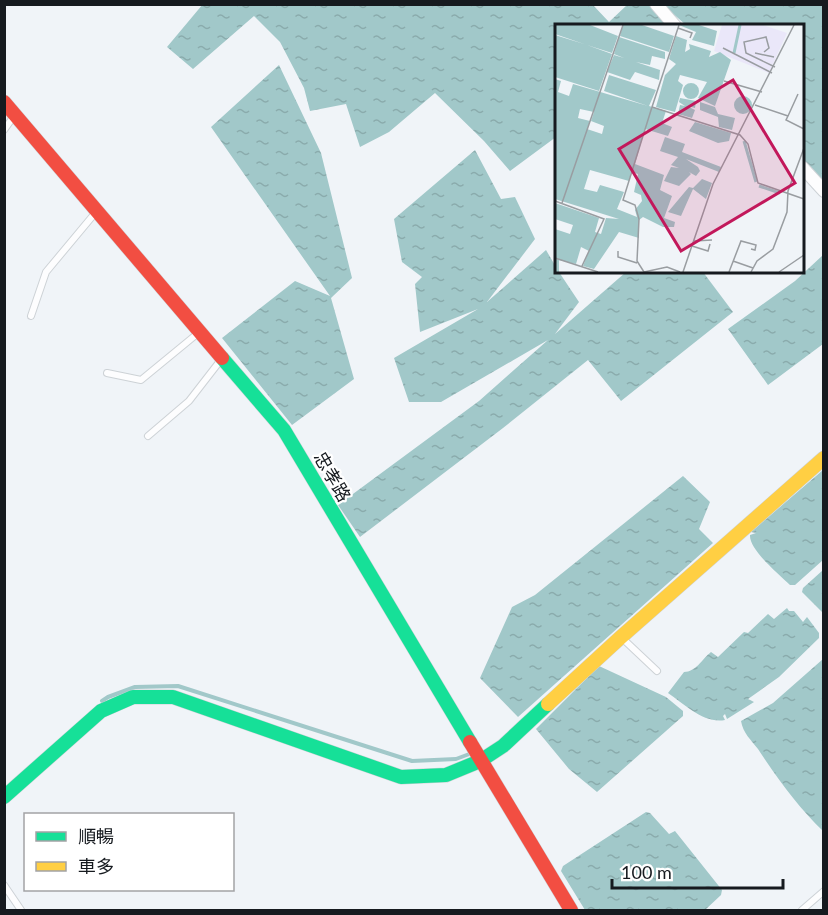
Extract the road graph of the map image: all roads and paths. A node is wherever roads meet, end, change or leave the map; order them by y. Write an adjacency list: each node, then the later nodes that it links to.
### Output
1 (656, 4): 2 (street)
2 (673, 24)
3 (4, 102): 4 (street, 忠孝路)
4 (14, 115): 5 (lane); 8 (street, 忠孝路)
5 (4, 130)
6 (804, 169): 7 (street)
7 (824, 191)
8 (98, 210): 9 (lane); 10 (street, 忠孝路)
9 (31, 316)
10 (200, 332): 11 (street, 忠孝路); 12 (lane)
11 (222, 358): 13 (lane); 17 (street, 忠孝路)
12 (107, 373)
13 (148, 436)
14 (824, 458): 15 (street)
15 (621, 637): 16 (lane); 17 (street)
16 (657, 671)
17 (480, 761): 18 (street); 22 (street, 忠孝路)
18 (4, 797)
19 (4, 885): 21 (lane)
20 (824, 891): 23 (lane)
21 (21, 910)
22 (571, 910)
23 (802, 910)

